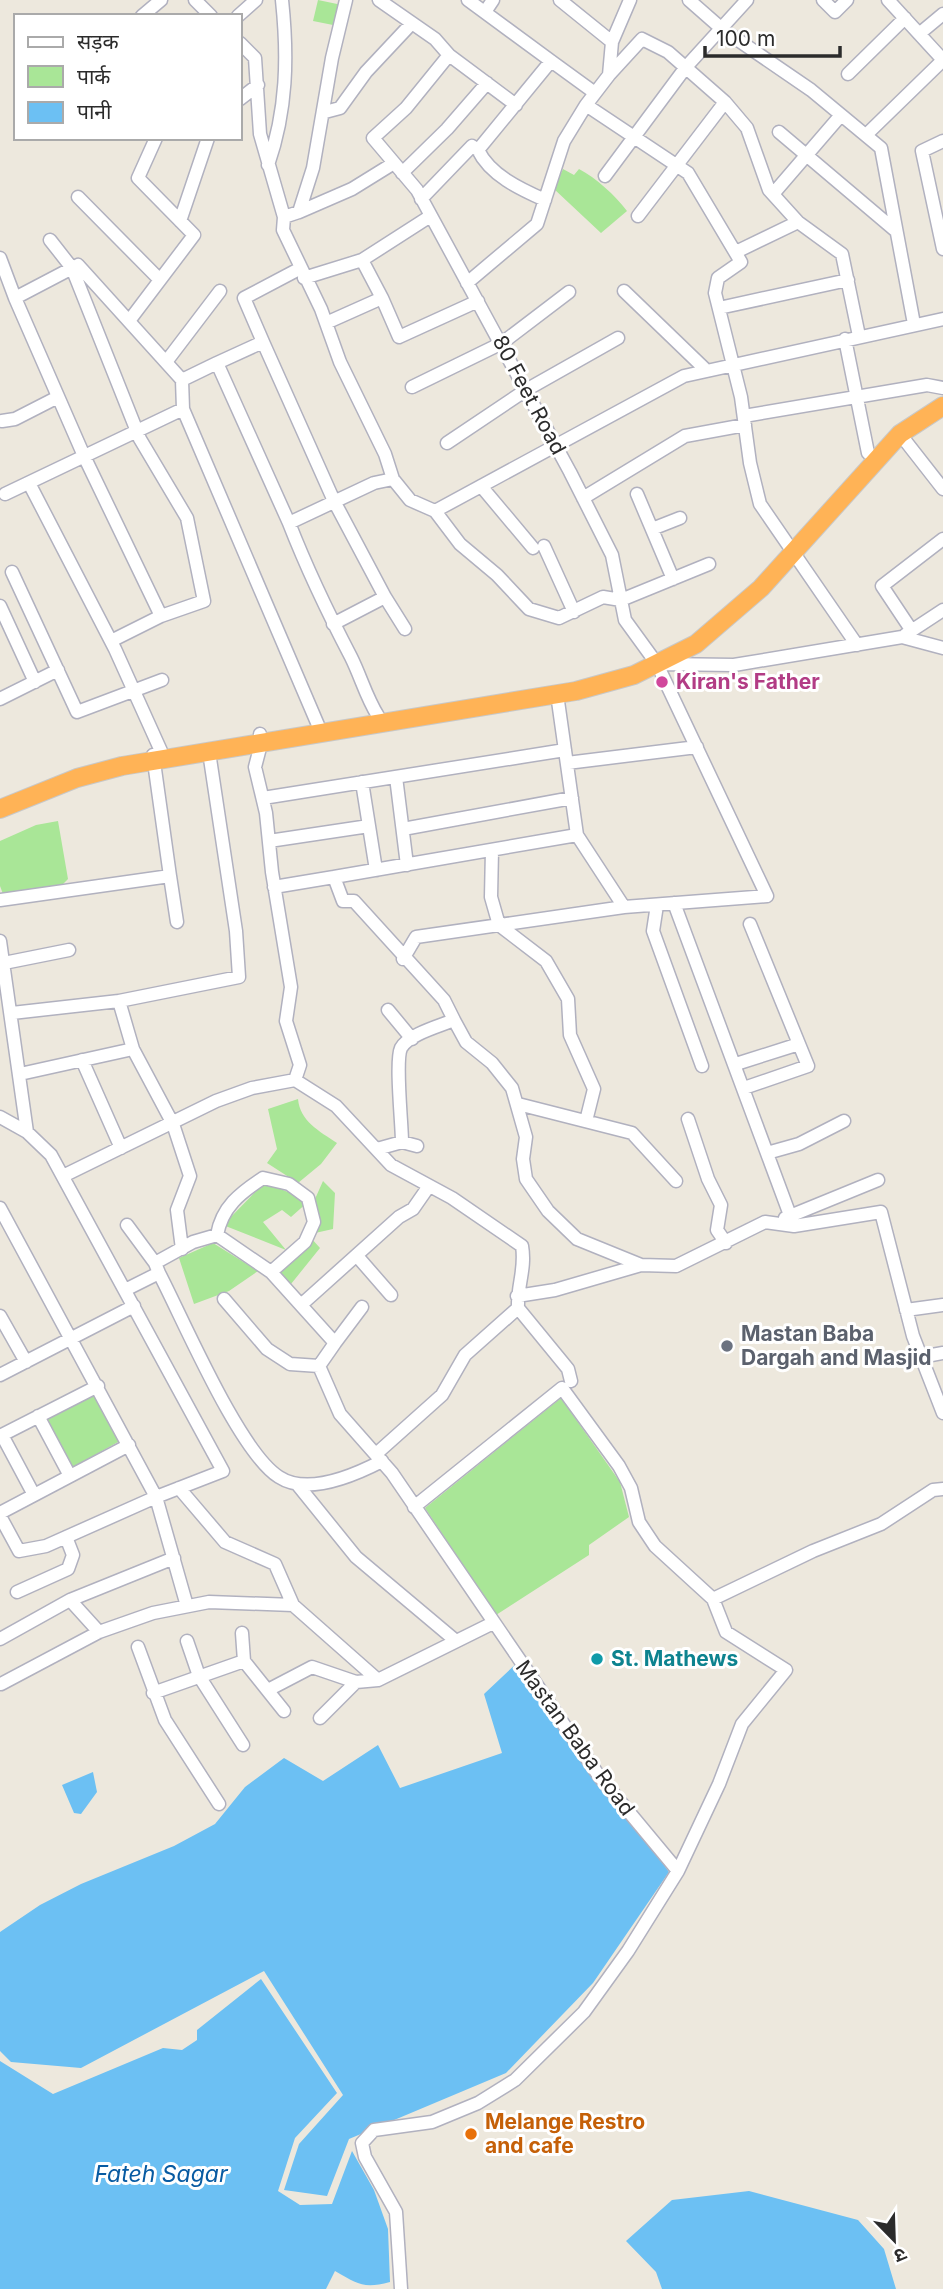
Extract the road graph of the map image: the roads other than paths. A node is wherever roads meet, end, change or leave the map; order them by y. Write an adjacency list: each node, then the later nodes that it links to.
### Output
1 (161, 0): 17 (street)
2 (195, 0): 18 (street)
3 (256, 0): 19 (street)
4 (282, 0): 51 (street)
5 (346, 0): 41 (street)
6 (379, 0): 23 (street)
7 (468, 0): 16 (street)
8 (493, 0): 16 (street)
9 (561, 0): 26 (street)
10 (630, 0): 26 (street)
11 (689, 0): 24 (street)
12 (747, 0): 24 (street)
13 (823, 0): 14 (street)
14 (849, 0): 21 (street)
15 (888, 0): 22 (street)
16 (485, 12): 30 (street)
17 (144, 14)
18 (209, 14)
19 (240, 14)
20 (943, 14): 25 (street)
21 (835, 15)
22 (905, 18): 25 (street); 32 (street)
23 (411, 24): 28 (street); 41 (street)
24 (722, 30): 31 (street); 42 (street)
25 (919, 34): 29 (street)
26 (612, 43): 33 (street)
27 (242, 45): 35 (street)
28 (449, 55): 34 (street); 53 (street, 80 Feet Road)
29 (943, 60): 44 (street)
30 (551, 61): 36 (street); 39 (street)
31 (686, 67): 33 (street); 38 (street); 45 (street)
32 (848, 74)
33 (609, 75): 36 (street)
34 (487, 83): 39 (street); 53 (street)
35 (258, 85): 37 (street); 51 (street)
36 (595, 93): 40 (street)
37 (242, 97)
38 (725, 102): 52 (street); 55 (street)
39 (516, 105): 49 (street)
40 (586, 105): 45 (street); 58 (street)
41 (325, 112): 59 (street)
42 (841, 115): 44 (street); 50 (street)
43 (779, 132): 50 (street)
44 (866, 135): 65 (street)
45 (635, 136): 52 (street); 54 (street)
46 (155, 140): 63 (street)
47 (208, 140): 63 (street)
48 (943, 141): 67 (street)
49 (478, 150): 57 (street); 58 (street)
50 (807, 155): 55 (street); 65 (street)
51 (268, 165): 61 (street)
52 (678, 167): 60 (street); 68 (street)
53 (398, 168): 57 (street, 80 Feet Road); 59 (street)
54 (605, 176)
55 (773, 194): 64 (street)
56 (78, 197): 73 (street)
57 (421, 199): 62 (street, 80 Feet Road)
58 (545, 200): 75 (street)
59 (299, 212): 61 (street)
60 (638, 216)
61 (284, 217): 72 (street)
62 (429, 217): 70 (street); 75 (street, 80 Feet Road)
63 (180, 221): 73 (street)
64 (798, 222): 68 (street); 74 (street)
65 (896, 231): 86 (street)
66 (50, 240): 71 (street)
67 (943, 248)
68 (736, 252): 82 (street)
69 (0, 257): 79 (street)
70 (362, 260): 72 (street); 80 (street)
71 (72, 268): 79 (street); 84 (street); 107 (street)
72 (302, 274): 85 (street); 90 (street)
73 (160, 279): 84 (street)
74 (848, 280): 82 (street); 87 (street)
75 (467, 283): 81 (street, 80 Feet Road)
76 (220, 291): 92 (street)
77 (624, 291): 95 (street)
78 (569, 292): 91 (street)
79 (15, 298): 100 (street)
80 (383, 298): 81 (street); 85 (street)
81 (478, 301): 91 (street, 80 Feet Road)
82 (719, 308): 94 (street)
83 (943, 319): 86 (street)
84 (129, 321): 92 (street)
85 (326, 323): 113 (street)
86 (914, 324): 87 (street)
87 (859, 336): 89 (street)
88 (618, 338): 99 (street)
89 (845, 339): 94 (street); 101 (street)
90 (263, 342): 93 (street); 120 (street)
91 (502, 343): 97 (street); 99 (street, 80 Feet Road)
92 (166, 362): 96 (street)
93 (217, 363): 96 (street); 123 (street)
94 (732, 363): 95 (street); 106 (street)
95 (706, 370): 110 (street)
96 (182, 380): 104 (street)
97 (412, 387)
98 (943, 388): 101 (street)
99 (526, 390): 109 (street); 110 (street, 80 Feet Road)
100 (58, 397): 105 (street); 112 (street)
101 (856, 397): 106 (street); 111 (street)
102 (943, 397): 111 (highway)
103 (943, 406): 108 (highway)
104 (183, 409): 107 (street); 150 (street)
105 (1, 420)
106 (744, 421): 119 (street); 126 (street)
107 (138, 430): 112 (street); 135 (street)
108 (900, 434): 116 (street); 126 (highway)
109 (447, 443)
110 (556, 445): 115 (street); 119 (street, 80 Feet Road)
111 (869, 453): 126 (highway)
112 (85, 456): 114 (street); 135 (street)
113 (393, 479): 120 (street); 121 (street)
114 (29, 483): 117 (street); 139 (street)
115 (481, 486): 121 (street); 134 (street)
116 (943, 489)
117 (5, 494)
118 (637, 494): 124 (street)
119 (583, 498): 131 (street, 80 Feet Road)
120 (334, 501): 123 (street); 130 (street)
121 (435, 511): 134 (street)
122 (680, 518): 124 (street)
123 (289, 523): 136 (street)
124 (652, 529): 129 (street)
125 (943, 539): 138 (street)
126 (792, 547): 140 (street); 142 (highway)
127 (709, 564): 129 (street)
128 (12, 572): 143 (street)
129 (673, 579): 131 (street)
130 (385, 597): 136 (street); 137 (street)
131 (621, 600): 134 (street); 142 (street, 80 Feet Road)
132 (0, 606): 145 (street)
133 (943, 610): 138 (street)
134 (574, 612)
135 (161, 616): 139 (street)
136 (333, 624): 149 (street)
137 (405, 629)
138 (907, 634): 140 (street); 141 (street)
139 (111, 641): 146 (street)
140 (857, 645): 142 (street)
141 (943, 648)
142 (655, 660): 147 (highway); 149 (highway); 152 (street, 80 Feet Road)
143 (58, 670): 145 (street); 146 (street)
144 (162, 680): 146 (street)
145 (34, 681): 148 (street)
146 (135, 689): 154 (street)
147 (557, 694): 151 (highway); 155 (street)
148 (0, 699)
149 (379, 716): 150 (highway)
150 (318, 725): 151 (highway)
151 (261, 739): 153 (highway); 154 (highway); 159 (street)
152 (696, 747): 155 (street); 173 (street, 80 Feet Road)
153 (209, 752): 154 (highway); 183 (street)
154 (156, 755): 160 (highway); 161 (highway); 169 (street)
155 (566, 756): 156 (street); 158 (street)
156 (396, 777): 157 (street); 163 (street)
157 (362, 782): 159 (street); 162 (street)
158 (572, 797): 163 (street); 164 (street)
159 (262, 798): 165 (street)
160 (0, 799)
161 (0, 809)
162 (369, 826): 165 (street); 168 (street)
163 (403, 829): 167 (street)
164 (577, 835): 166 (street); 175 (street)
165 (269, 841): 171 (street)
166 (492, 850): 167 (street); 178 (street)
167 (407, 865): 168 (street)
168 (376, 870): 170 (street)
169 (170, 876): 172 (street); 176 (street)
170 (334, 877): 171 (street); 181 (street)
171 (274, 887): 194 (street)
172 (0, 900)
173 (674, 903): 174 (street); 191 (street)
174 (657, 905): 175 (street); 192 (street)
175 (624, 907): 178 (street)
176 (177, 922)
177 (750, 924): 188 (street)
178 (499, 925): 181 (street); 199 (street)
179 (0, 941): 182 (street)
180 (69, 950): 182 (street)
181 (403, 959): 186 (street)
182 (4, 963): 184 (street)
183 (119, 1001): 184 (street); 189 (street)
184 (7, 1004): 193 (street)
185 (387, 1010): 187 (street)
186 (454, 1020): 187 (street); 196 (street)
187 (412, 1039): 203 (street)
188 (799, 1044): 191 (street); 195 (street)
189 (133, 1049): 190 (street); 201 (street)
190 (82, 1060): 193 (street); 205 (street)
191 (736, 1064): 195 (street)
192 (702, 1066)
193 (20, 1074): 202 (street)
194 (295, 1080): 201 (street); 206 (street)
195 (744, 1088): 207 (street)
196 (518, 1104): 199 (street); 219 (street)
197 (0, 1117): 202 (street)
198 (688, 1119): 216 (street)
199 (586, 1121): 210 (street)
200 (844, 1121): 207 (street)
201 (173, 1124): 205 (street); 217 (street)
202 (27, 1132): 208 (street)
203 (402, 1142): 204 (street); 206 (street)
204 (417, 1146)
205 (121, 1148): 208 (street)
206 (377, 1149): 211 (street)
207 (767, 1153): 213 (street)
208 (63, 1176): 222 (street)
209 (878, 1180): 213 (street)
210 (676, 1181)
211 (429, 1186): 218 (street); 225 (street)
212 (0, 1208): 232 (street)
213 (791, 1220): 216 (street); 230 (street)
214 (127, 1224): 220 (street)
215 (217, 1236): 217 (street); 221 (street); 221 (street)
216 (726, 1243): 219 (street)
217 (181, 1248): 220 (street)
218 (357, 1256): 223 (street); 226 (street)
219 (641, 1265): 225 (street)
220 (157, 1268): 222 (street); 247 (street)
221 (271, 1272): 226 (street)
222 (125, 1290): 228 (street)
223 (391, 1295)
224 (223, 1299): 237 (street)
225 (517, 1302): 239 (street); 245 (street)
226 (301, 1305): 233 (street)
227 (943, 1305): 230 (street)
228 (134, 1307): 232 (street); 248 (street)
229 (362, 1307): 233 (street)
230 (906, 1310): 235 (street)
231 (0, 1316): 236 (street)
232 (73, 1338): 236 (street); 240 (street)
233 (335, 1343): 237 (street)
234 (943, 1353): 235 (street)
235 (921, 1357): 241 (street)
236 (26, 1362): 238 (street)
237 (319, 1366): 245 (street, Mastan Baba Road)
238 (0, 1375)
239 (571, 1381)
240 (98, 1385): 242 (street); 244 (street)
241 (942, 1406)
242 (38, 1416): 243 (street); 246 (street)
243 (1, 1435): 250 (street)
244 (129, 1444): 246 (street); 251 (street)
245 (379, 1457): 247 (street); 252 (street, Mastan Baba Road)
246 (70, 1476): 250 (street)
247 (297, 1484): 266 (street)
248 (179, 1488): 251 (street); 259 (street)
249 (943, 1489): 257 (street)
250 (34, 1495): 253 (street)
251 (156, 1497): 254 (street); 255 (street)
252 (414, 1507): 257 (street); 261 (street, Mastan Baba Road)
253 (0, 1515): 254 (street)
254 (66, 1537): 256 (street)
255 (174, 1558): 258 (street); 260 (street)
256 (17, 1592)
257 (713, 1599): 279 (street)
258 (70, 1600): 262 (street); 264 (street)
259 (293, 1605): 260 (street); 270 (street)
260 (187, 1606): 262 (street)
261 (493, 1623): 266 (street); 279 (street, Mastan Baba Road)
262 (99, 1632): 272 (street)
263 (242, 1633): 268 (street)
264 (0, 1639)
265 (187, 1641): 269 (street)
266 (456, 1641): 270 (street)
267 (138, 1647): 274 (street)
268 (244, 1661): 269 (street); 273 (street)
269 (199, 1676): 274 (street); 277 (street)
270 (378, 1680): 271 (street)
271 (356, 1682): 273 (street); 276 (street)
272 (0, 1684)
273 (268, 1690): 275 (street)
274 (153, 1693): 278 (street)
275 (284, 1711)
276 (320, 1718)
277 (243, 1745)
278 (219, 1804)
279 (678, 1871): 280 (street)
280 (401, 2289)

